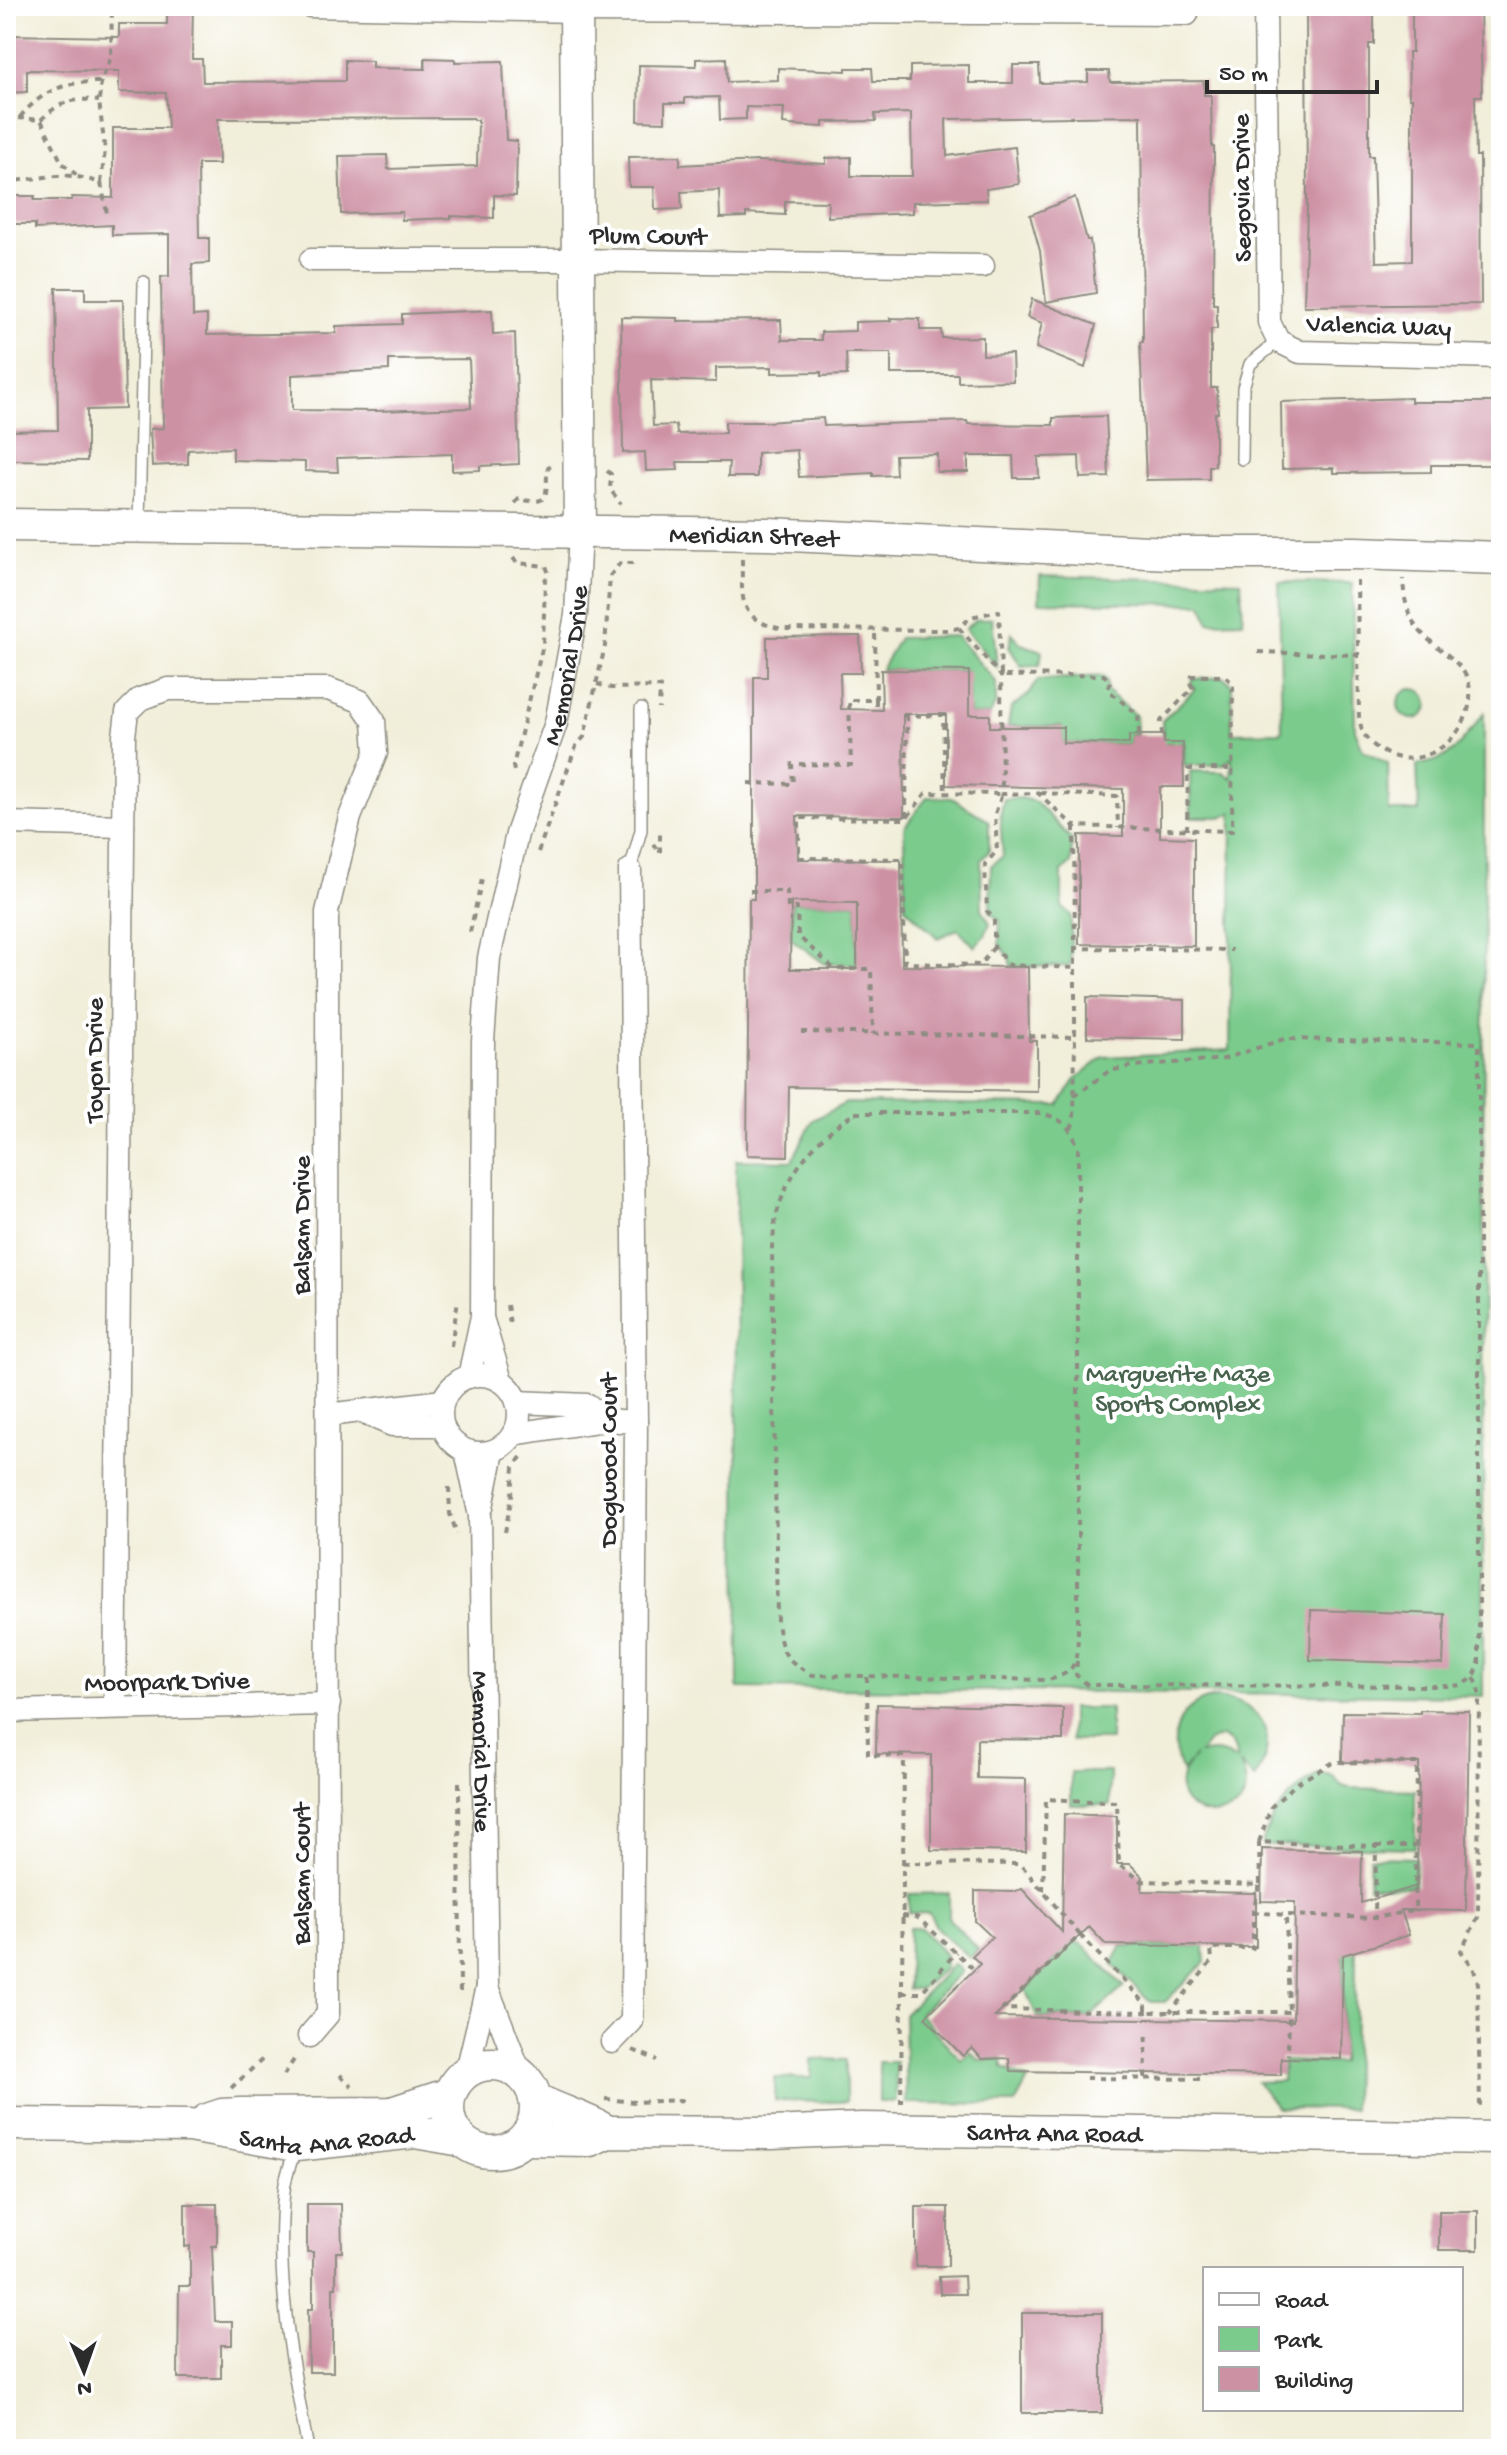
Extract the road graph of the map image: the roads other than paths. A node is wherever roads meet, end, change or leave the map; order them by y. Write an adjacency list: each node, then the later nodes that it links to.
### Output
1 (310, 6): 3 (street)
2 (1265, 6): 9 (street, Segovia Drive)
3 (576, 9): 4 (street); 6 (street, Memorial Drive)
4 (1187, 14)
5 (311, 260): 6 (street, Plum Court)
6 (580, 261): 7 (street, Plum Court); 14 (street, Memorial Drive)
7 (983, 266)
8 (144, 282): 13 (lane)
9 (1274, 331): 10 (street, Valencia Way); 11 (lane)
10 (1501, 357)
11 (1242, 459)
12 (6, 525): 13 (street, Meridian Street)
13 (139, 528): 14 (street, Meridian Street)
14 (580, 531): 15 (street, Meridian Street); 21 (street, Memorial Drive)
15 (1501, 558)
16 (641, 709): 20 (lane)
17 (376, 753): 19 (street, Toyon Drive); 27 (street, Balsam Drive)
18 (6, 823): 19 (street)
19 (123, 826): 36 (street, Toyon Drive)
20 (630, 870): 29 (street, Dogwood Court)
21 (482, 1316): 22 (street); 23 (street)
22 (469, 1377): 23 (street); 24 (street)
23 (501, 1381): 25 (street)
24 (443, 1401): 26 (street); 30 (street)
25 (517, 1402): 28 (street); 31 (street)
26 (361, 1411): 27 (street); 30 (street)
27 (328, 1415): 35 (street, Balsam Drive)
28 (605, 1420): 29 (street); 31 (street)
29 (636, 1422): 40 (street, Dogwood Court)
30 (442, 1425): 32 (street)
31 (513, 1434): 33 (street)
32 (466, 1451): 33 (street); 34 (street)
33 (493, 1451): 34 (street)
34 (480, 1516): 38 (street, Memorial Drive)
35 (329, 1704): 36 (street, Moorpark Drive); 39 (street, Balsam Court)
36 (115, 1708): 37 (street, Moorpark Drive)
37 (6, 1711)
38 (487, 1987): 41 (street); 42 (street)
39 (309, 2036)
40 (612, 2042)
41 (459, 2082): 42 (street, Santa Ana Road); 44 (street, Santa Ana Road); 48 (street, Santa Ana Road)
42 (528, 2087): 45 (street, Santa Ana Road); 47 (street)
43 (6, 2124): 44 (street, Santa Ana Road)
44 (301, 2130): 48 (street, Santa Ana Road); 49 (lane)
45 (608, 2132): 46 (street, Santa Ana Road); 47 (street, Santa Ana Road)
46 (1501, 2138)
47 (524, 2139): 48 (street, Santa Ana Road)
48 (462, 2140)
49 (308, 2449)

